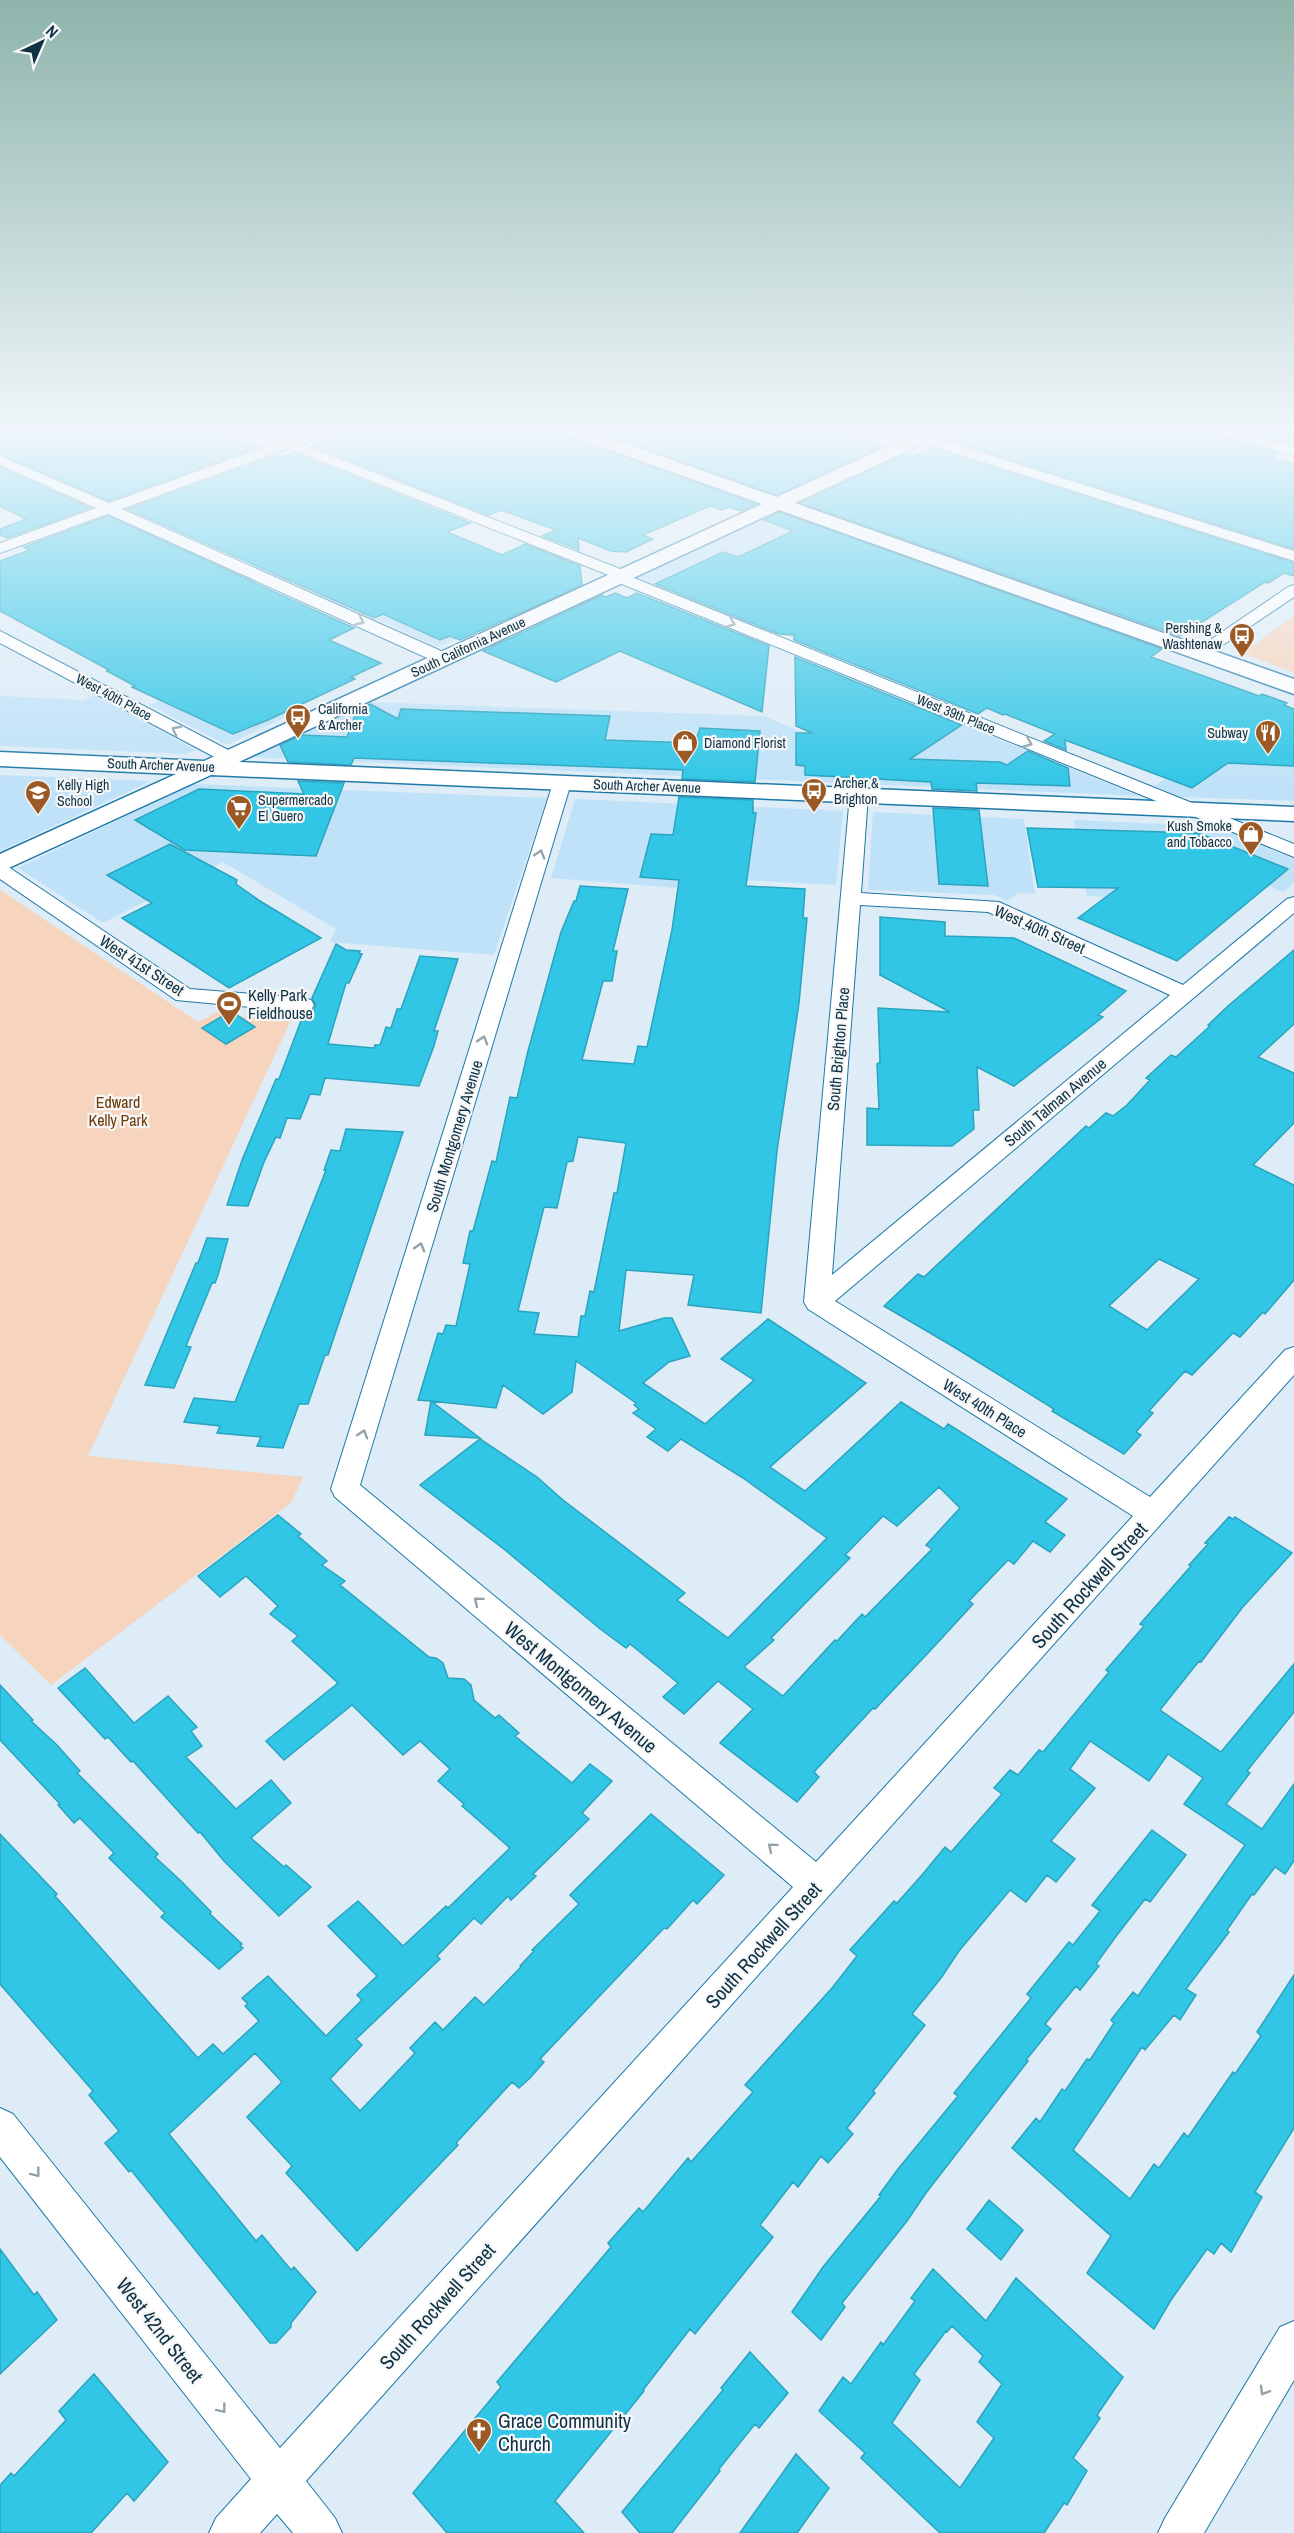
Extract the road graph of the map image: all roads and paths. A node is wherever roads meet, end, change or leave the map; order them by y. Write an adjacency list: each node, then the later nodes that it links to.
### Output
1 (200, 549): 11 (street, one-way to 11)
2 (553, 549): 7 (street, West 39th Place)
3 (678, 549): 7 (main road, South California Avenue)
4 (908, 549): 10 (main road)
5 (1274, 549): 6 (street)
6 (1294, 556)
7 (620, 576): 11 (main road, South California Avenue); 17 (street, West 39th Place, one-way to 17)
8 (1294, 590): 10 (street)
9 (0, 636): 14 (street, West 40th Place, one-way to 9)
10 (1199, 653): 12 (main road)
11 (442, 658): 14 (main road, South California Avenue)
12 (1294, 687)
13 (0, 759): 14 (main road, South Archer Avenue)
14 (217, 762): 15 (main road, South Archer Avenue); 20 (main road, South California Avenue)
15 (562, 783): 16 (main road, South Archer Avenue); 28 (street, South Montgomery Avenue, one-way to 15)
16 (859, 795): 17 (main road, South Archer Avenue); 22 (street, South Brighton Place)
17 (1195, 810): 18 (main road, South Archer Avenue); 19 (street, West 39th Place)
18 (1294, 814)
19 (1294, 851)
20 (0, 864)
21 (0, 870): 25 (street, West 41st Street)
22 (850, 898): 24 (street, West 40th Street); 26 (street, South Brighton Place)
23 (1294, 903): 24 (street, South Talman Avenue)
24 (1185, 994): 26 (street, South Talman Avenue)
25 (303, 1005)
26 (817, 1302): 29 (street, West 40th Place)
27 (1294, 1357): 29 (street, South Rockwell Street)
28 (345, 1489): 30 (street, West Montgomery Avenue, one-way to 28)
29 (1153, 1514): 30 (street, South Rockwell Street)
30 (817, 1885): 33 (street, South Rockwell Street)
31 (0, 2127): 33 (street, West 42nd Street, one-way to 33)
32 (1294, 2341): 36 (street, one-way to 36)
33 (278, 2481): 34 (street, South Rockwell Street); 35 (street, West 42nd Street)
34 (231, 2533)
35 (320, 2533)
36 (1180, 2533)

